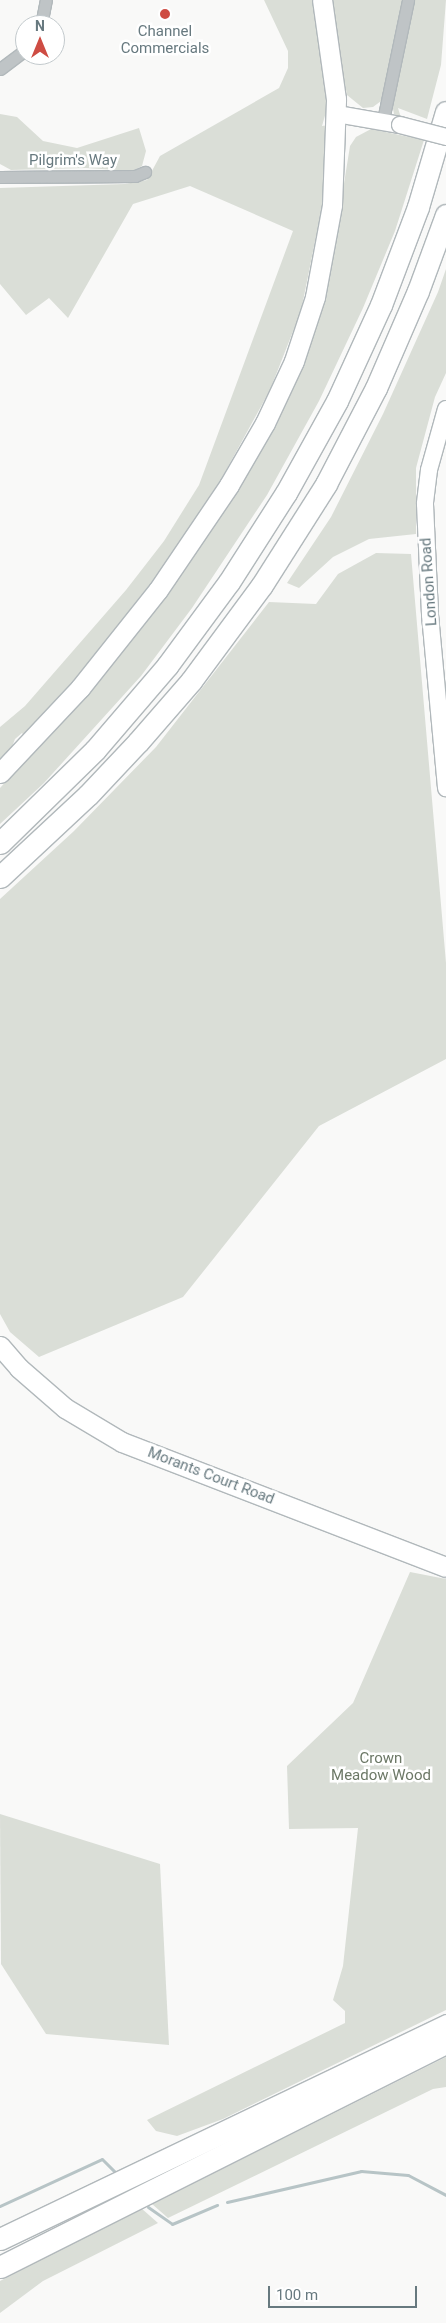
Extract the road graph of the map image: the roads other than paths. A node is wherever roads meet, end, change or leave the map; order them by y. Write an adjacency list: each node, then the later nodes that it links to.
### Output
1 (46, 0): 4 (street)
2 (322, 0): 8 (main road)
3 (408, 0): 9 (street)
4 (44, 15)
5 (15, 58): 6 (street)
6 (0, 69)
7 (446, 112): 17 (highway)
8 (337, 114): 9 (street); 15 (main road)
9 (383, 120): 10 (street, bridge)
10 (446, 137)
11 (145, 172): 12 (street, Pilgrim's Way)
12 (0, 177)
13 (446, 215): 18 (highway)
14 (446, 409): 16 (street, London Road)
15 (0, 774)
16 (446, 788)
17 (0, 844)
18 (0, 877)
19 (0, 1346): 20 (main road, Morants Court Road)
20 (446, 1567)
21 (446, 2025): 23 (highway)
22 (446, 2043): 24 (highway)
23 (0, 2239)
24 (0, 2267)

